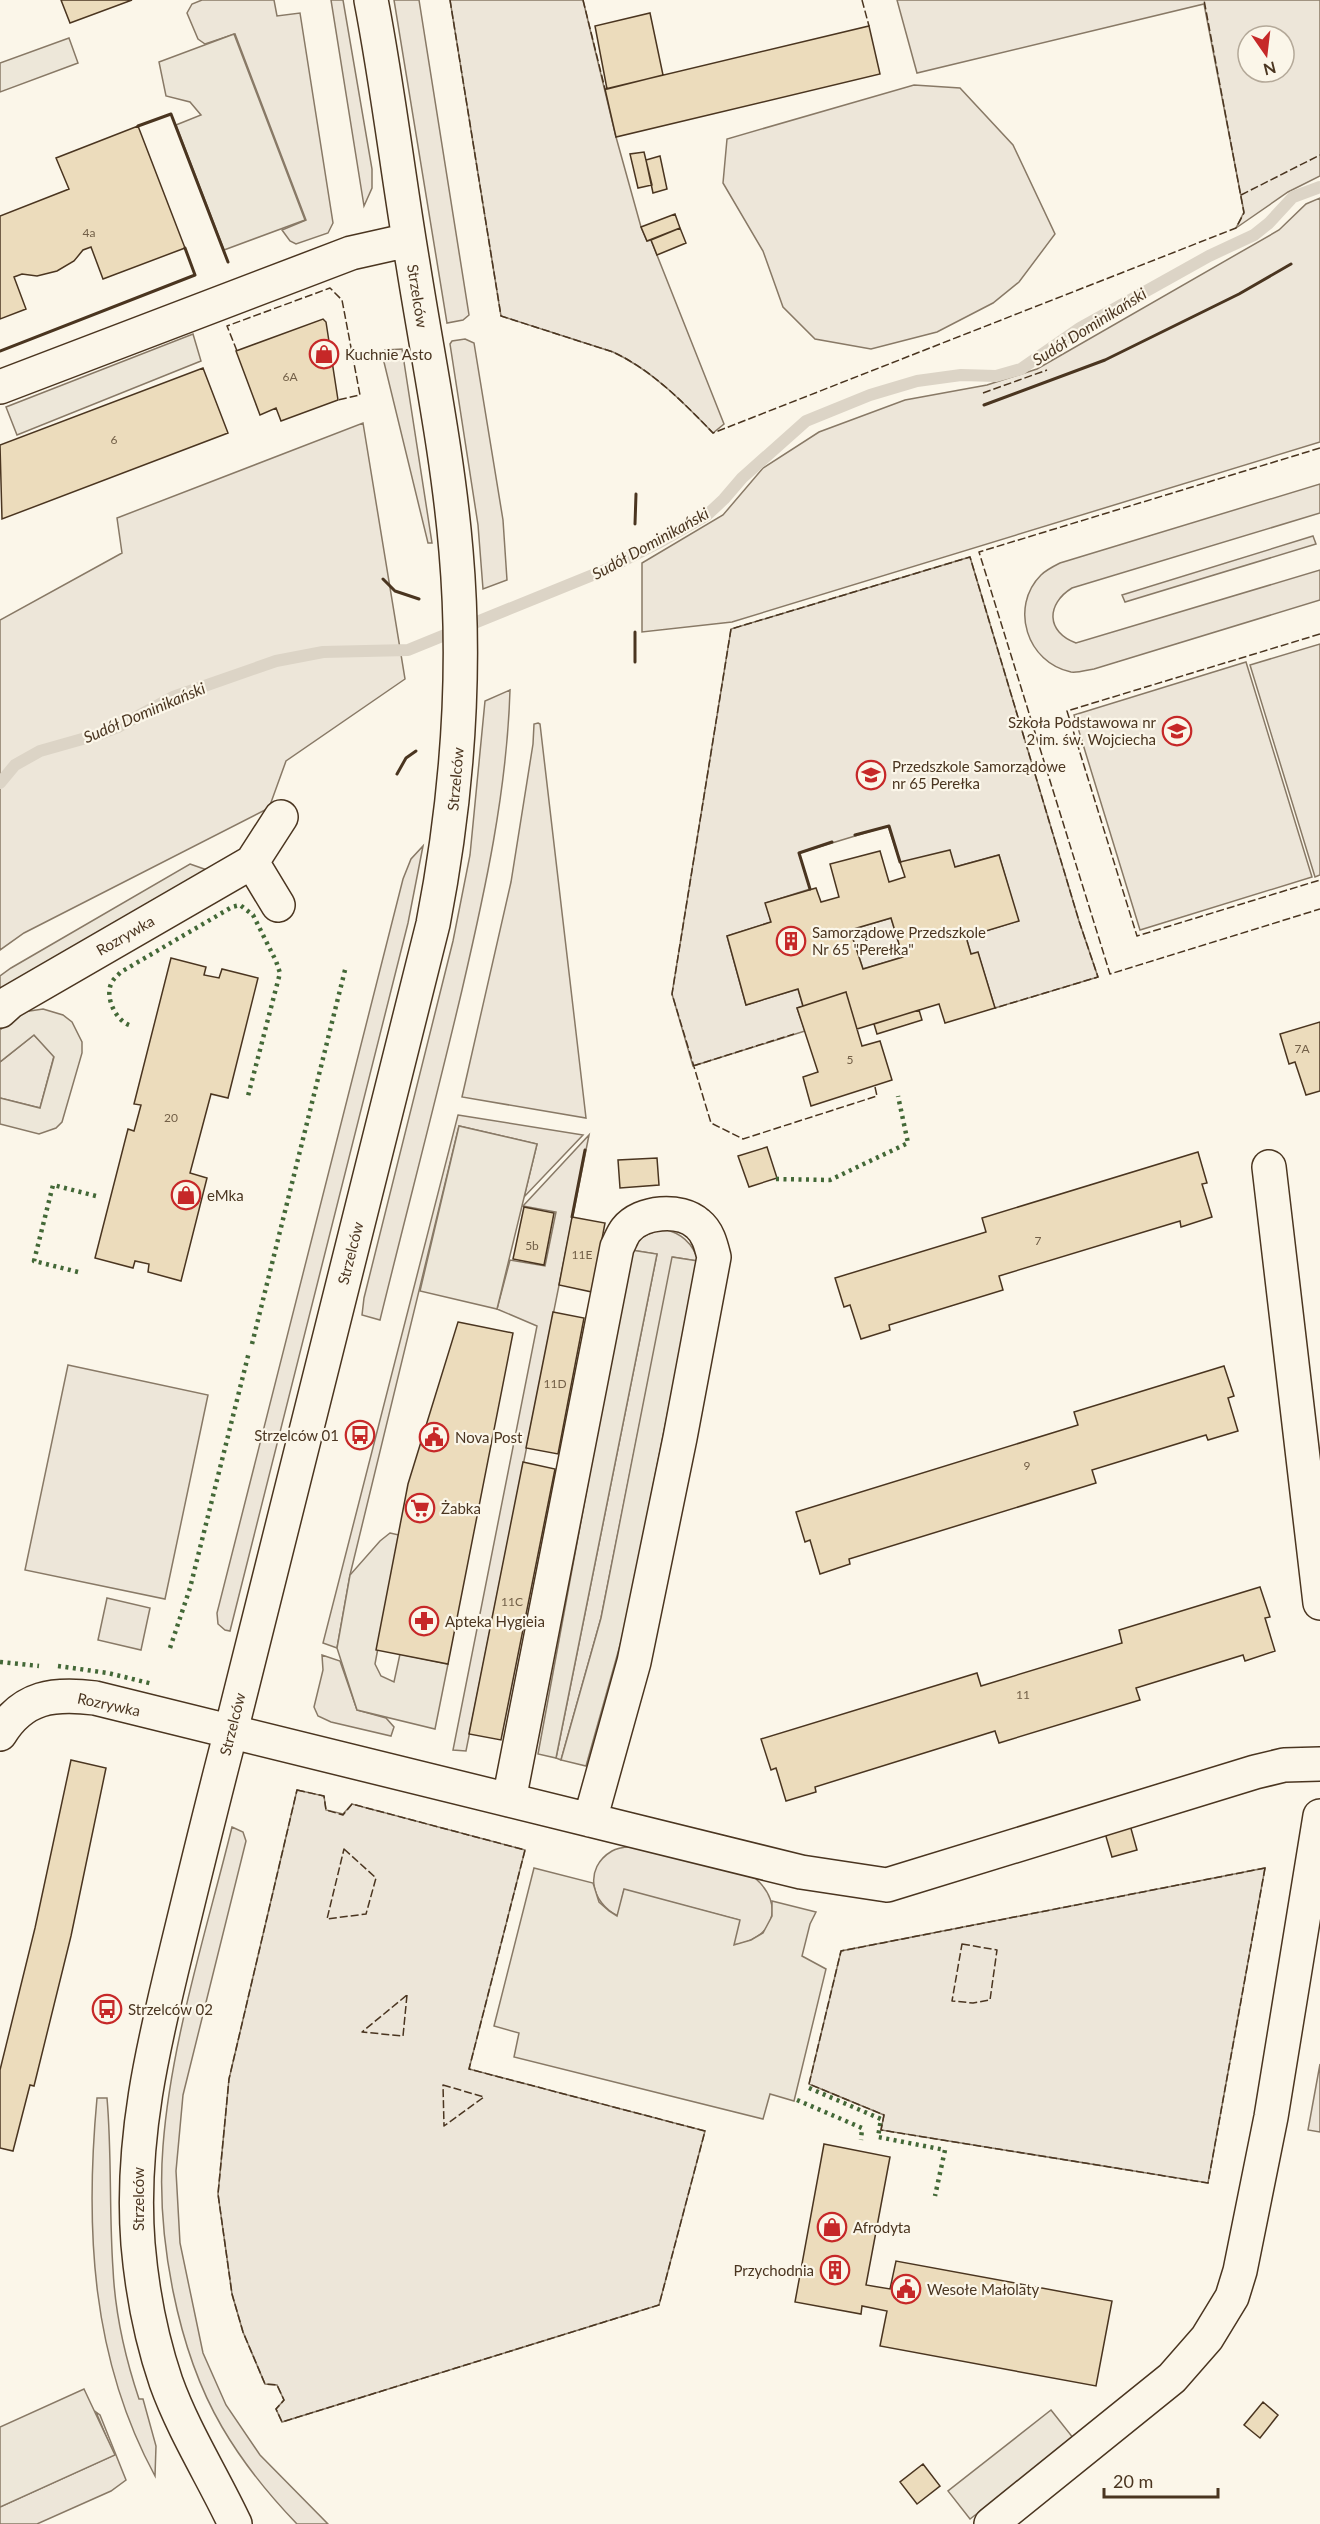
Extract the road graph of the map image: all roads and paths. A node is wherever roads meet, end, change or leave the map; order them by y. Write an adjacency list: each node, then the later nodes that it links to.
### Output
1 (371, 0): 2 (street, Strzelców)
2 (409, 240): 3 (street); 10 (street, Strzelców)
3 (0, 387)
4 (281, 817): 5 (street, Rozrywka)
5 (252, 862): 6 (street); 7 (street, Rozrywka)
6 (278, 905)
7 (0, 1011)
8 (1269, 1167): 9 (street)
9 (1320, 1603)
10 (230, 1733): 11 (street, Rozrywka); 13 (street, Rozrywka); 16 (street, Strzelców)
11 (0, 1734)
12 (1320, 1764): 15 (street, Rozrywka)
13 (509, 1800): 15 (street, Rozrywka); 15 (street)
14 (1320, 1816): 19 (street)
15 (590, 1820)
16 (216, 2484): 17 (street, Strzelców); 18 (street, Strzelców)
17 (235, 2524)
18 (261, 2524)
19 (991, 2524)

